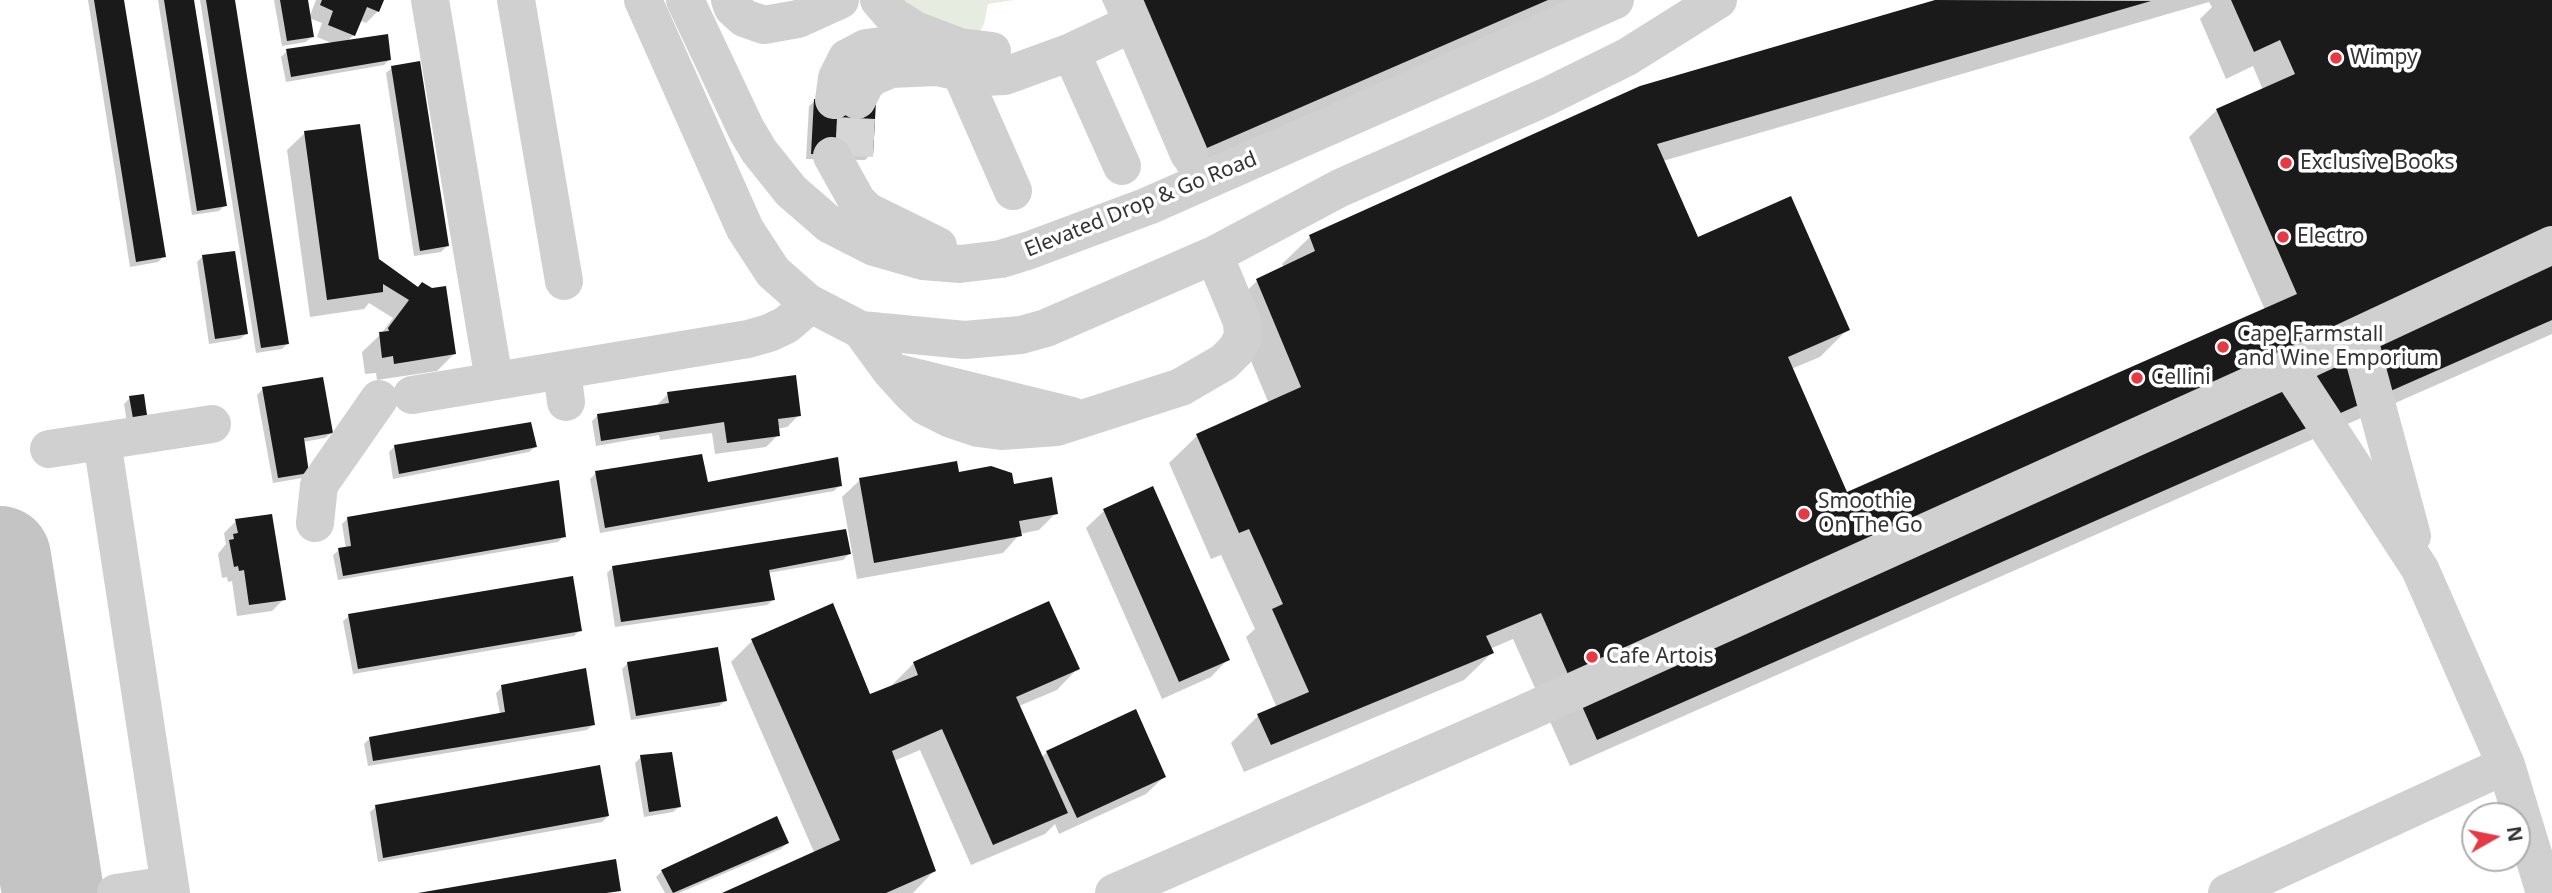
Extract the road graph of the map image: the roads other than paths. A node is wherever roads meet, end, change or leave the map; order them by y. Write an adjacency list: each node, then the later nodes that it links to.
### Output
1 (430, 0): 28 (street)
2 (516, 0): 23 (street)
3 (643, 0): 24 (street)
4 (685, 0): 22 (street, Elevated Drop & Go Road)
5 (730, 0): 8 (street)
6 (743, 0): 7 (street)
7 (792, 0)
8 (840, 0)
9 (878, 0): 13 (street)
10 (1615, 0): 22 (street, Elevated Drop & Go Road)
11 (1718, 0): 21 (street)
12 (1125, 8): 13 (street); 14 (street); 16 (street)
13 (938, 40): 15 (street)
14 (1071, 52): 15 (street); 18 (street)
15 (961, 73): 19 (street)
16 (1189, 154)
17 (844, 163): 22 (street)
18 (1122, 166)
19 (1013, 191)
20 (2552, 245): 26 (street)
21 (1214, 255): 25 (street); 25 (street)
22 (961, 264)
23 (564, 281)
24 (807, 302): 25 (street); 28 (street)
25 (861, 330)
26 (2358, 336): 27 (street); 33 (street)
27 (2289, 368): 33 (street); 37 (street)
28 (494, 380): 32 (street)
29 (212, 424): 30 (street)
30 (102, 441): 31 (street); 35 (street)
31 (49, 449)
32 (314, 523)
33 (2420, 569): 34 (street)
34 (2506, 765): 38 (street); 39 (street)
35 (170, 889): 36 (street)
36 (116, 893)
37 (1114, 893)
38 (2227, 893)
39 (2545, 893)

